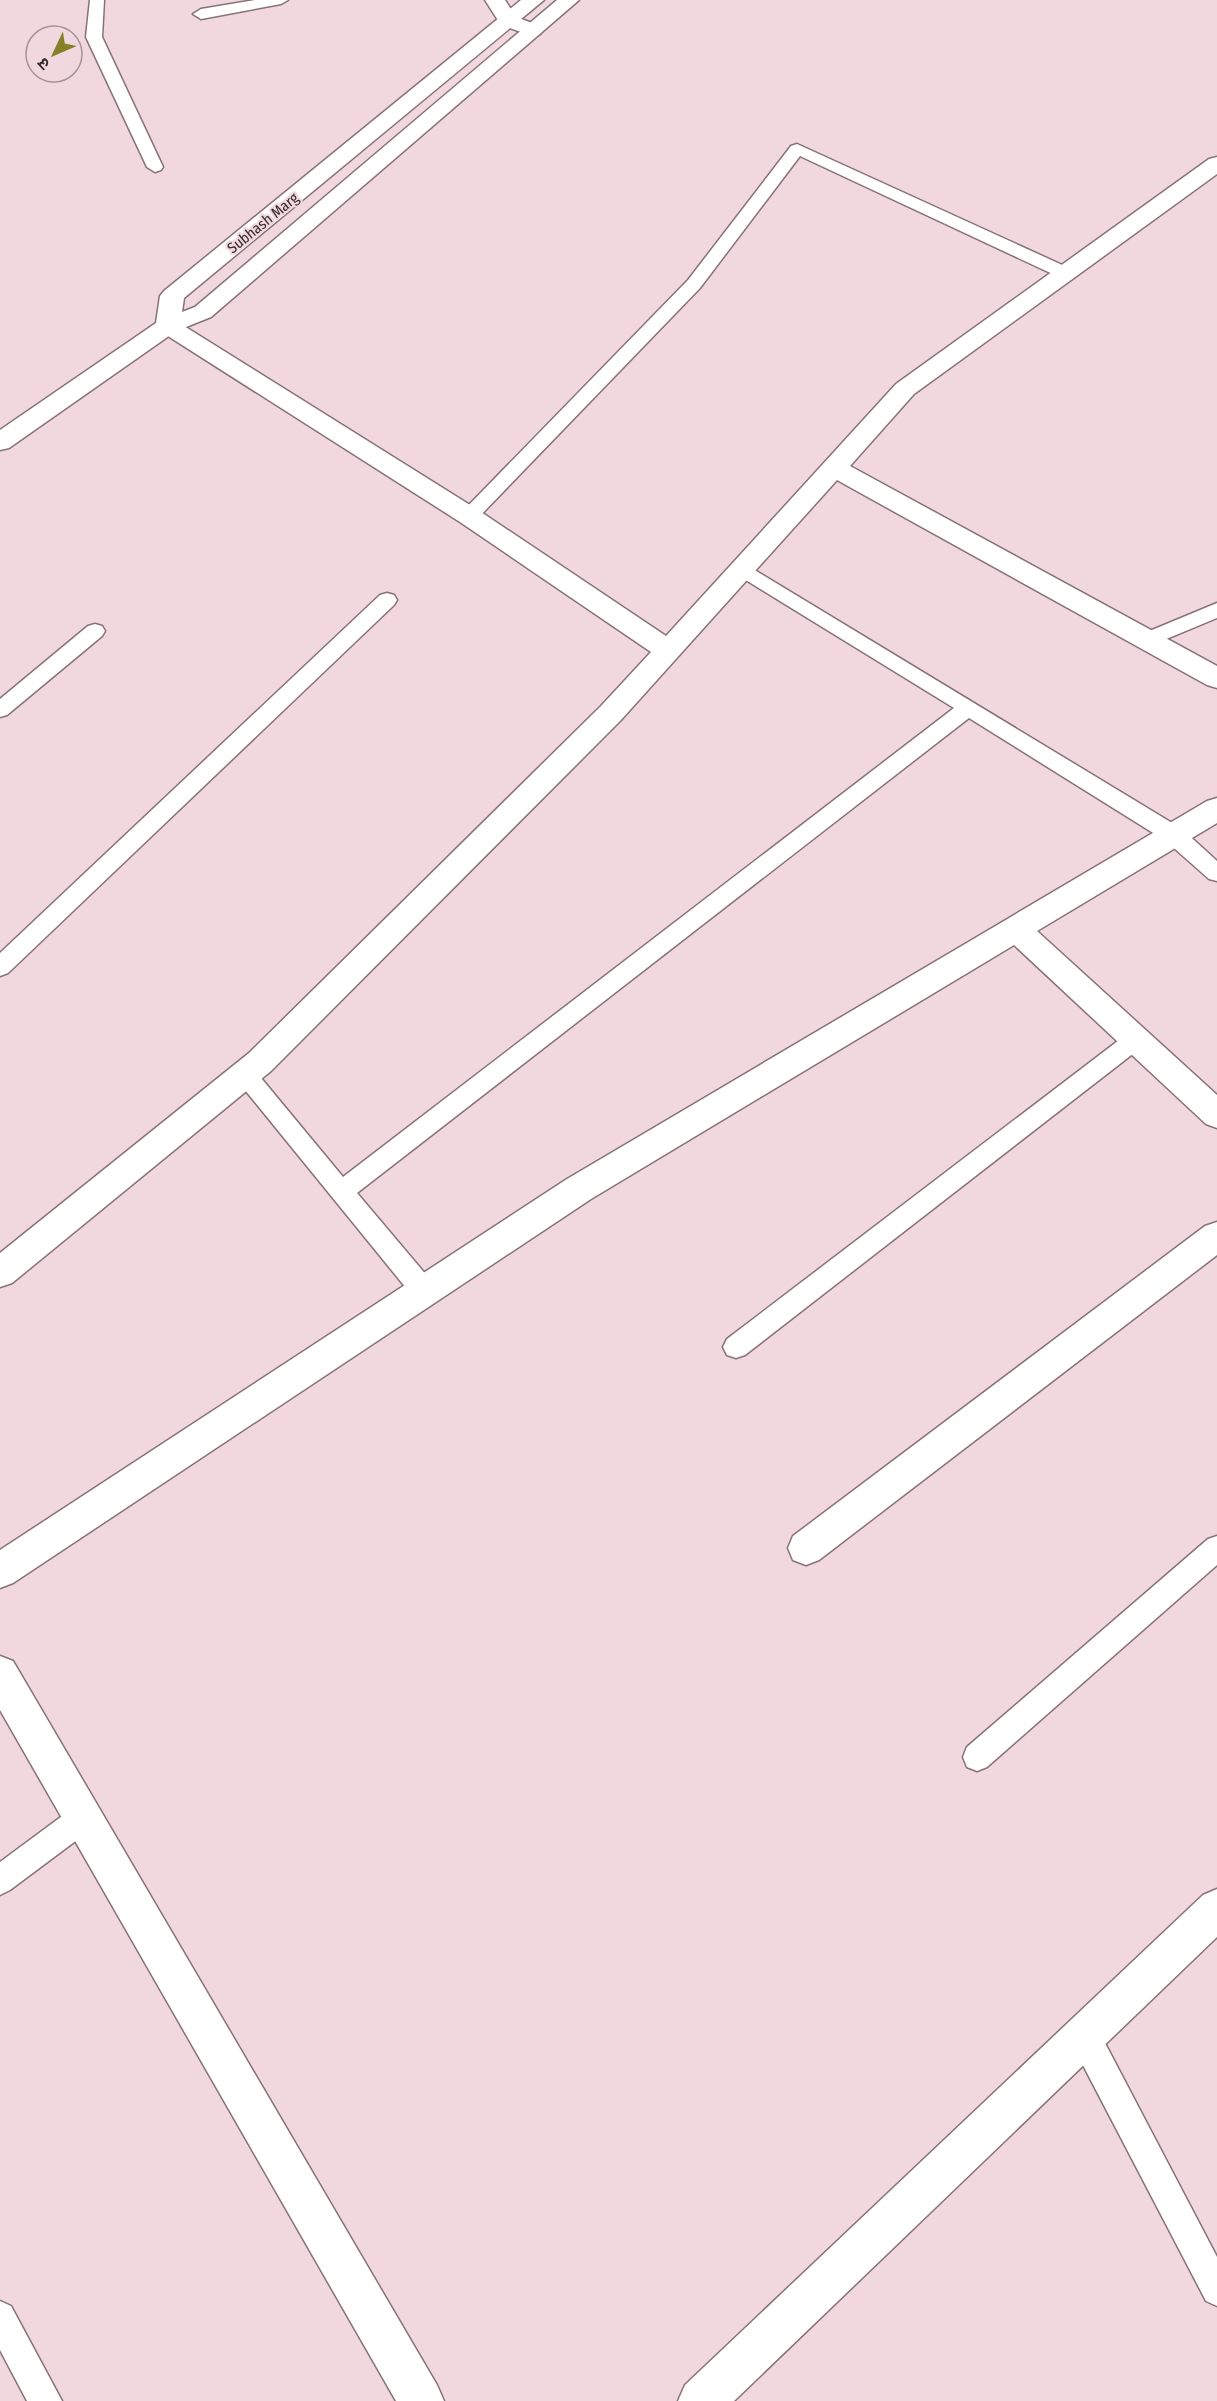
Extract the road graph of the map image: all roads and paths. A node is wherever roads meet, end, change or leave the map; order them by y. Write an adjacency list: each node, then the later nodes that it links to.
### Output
1 (97, 0): 10 (lane)
2 (281, 0): 6 (lane)
3 (495, 0): 7 (street)
4 (534, 0): 7 (street, Subhash Marg)
5 (569, 0): 8 (street)
6 (201, 14)
7 (508, 21): 8 (street); 12 (street, Subhash Marg)
8 (533, 30): 12 (street)
9 (1217, 164): 11 (street)
10 (155, 167)
11 (1065, 273): 14 (street); 15 (lane)
12 (168, 326): 13 (street); 15 (street)
13 (0, 442)
14 (834, 468): 16 (street); 20 (street)
15 (469, 516): 21 (street)
16 (742, 569): 21 (street); 23 (lane)
17 (387, 600): 29 (lane)
18 (1217, 610): 20 (lane)
19 (95, 631): 24 (lane)
20 (1147, 640): 22 (street)
21 (669, 651): 31 (street)
22 (1217, 678)
23 (968, 708): 26 (lane); 33 (lane)
24 (0, 710)
25 (1217, 809): 26 (street)
26 (1174, 835): 27 (lane); 28 (street)
27 (1217, 873)
28 (1016, 929): 30 (street); 36 (street)
29 (0, 967)
30 (1136, 1040): 32 (street); 37 (lane)
31 (244, 1074): 33 (lane); 35 (street)
32 (1217, 1115)
33 (341, 1192): 36 (lane)
34 (1217, 1236): 38 (street)
35 (0, 1273)
36 (424, 1291): 40 (street)
37 (736, 1347)
38 (806, 1548)
39 (1217, 1548): 42 (lane)
40 (0, 1571)
41 (0, 1674): 43 (street)
42 (977, 1757)
43 (83, 1818): 44 (lane); 50 (street)
44 (0, 1880)
45 (1217, 1909): 46 (street)
46 (1084, 2036): 47 (lane); 51 (street)
47 (1217, 2290)
48 (0, 2318): 49 (lane)
49 (45, 2401)
50 (421, 2401)
51 (701, 2401)

